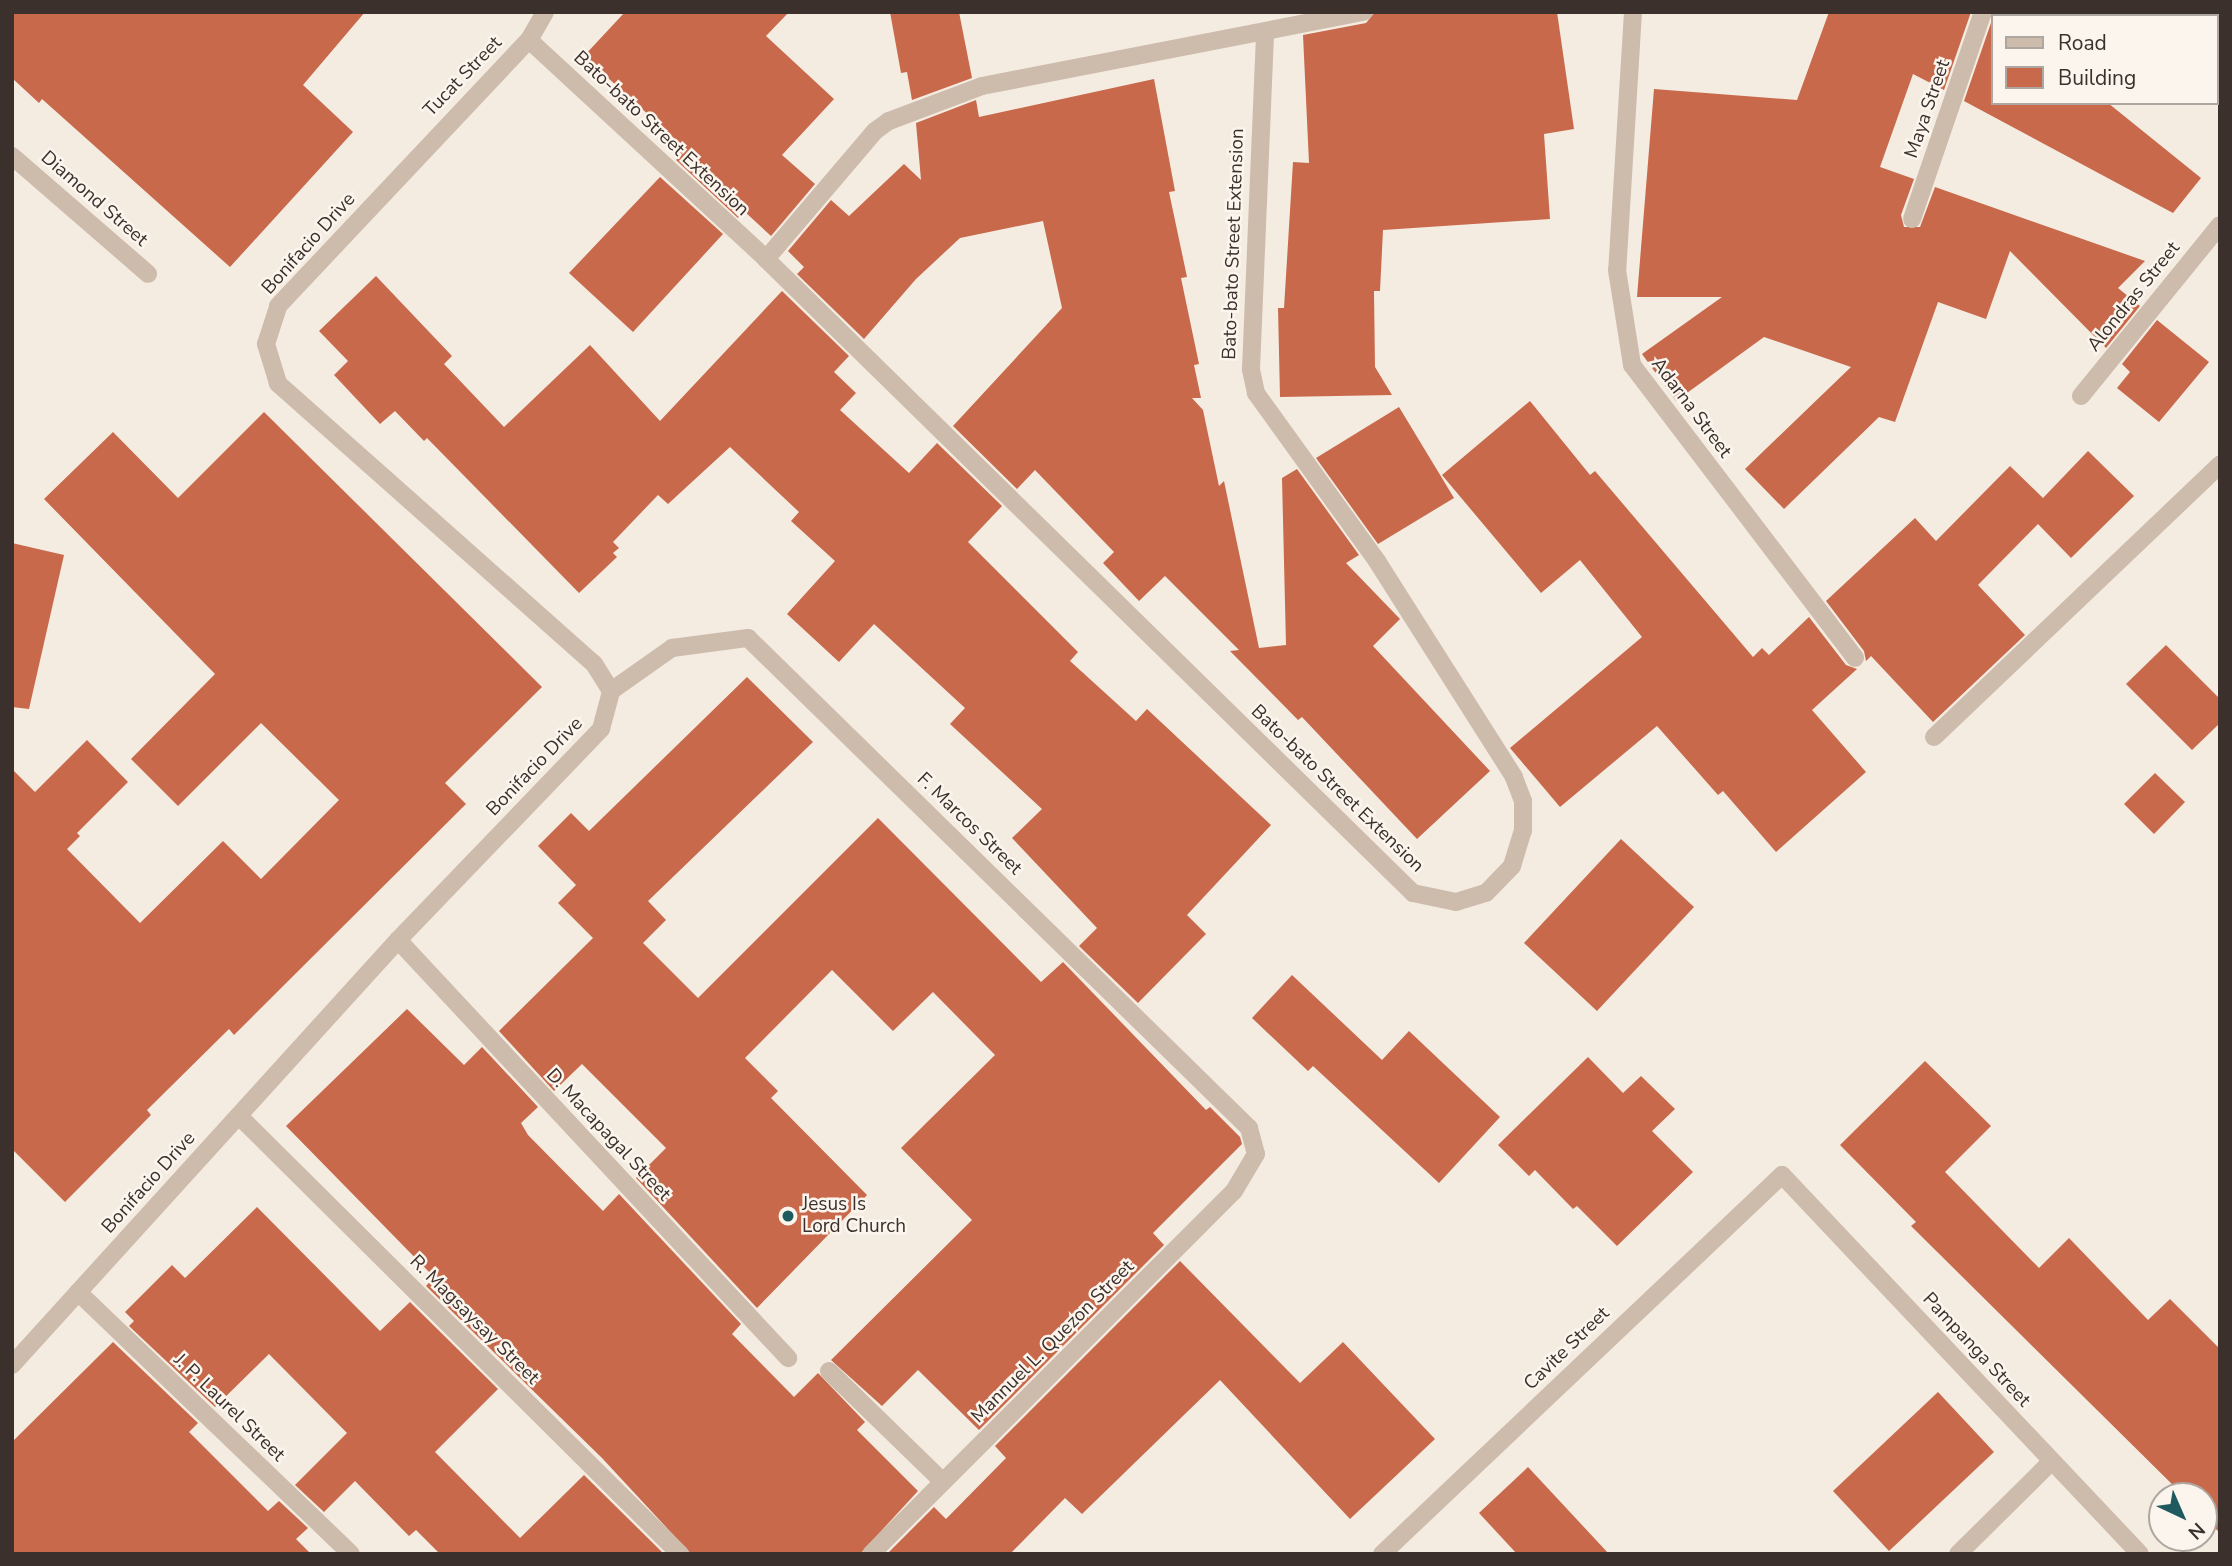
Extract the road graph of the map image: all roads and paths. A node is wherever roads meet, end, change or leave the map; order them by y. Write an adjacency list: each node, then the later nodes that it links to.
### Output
1 (545, 12): 6 (street, Tucat Street)
2 (1364, 12): 5 (street)
3 (1633, 12): 15 (street, Adarna Street)
4 (1983, 12): 9 (street, Maya Street)
5 (1265, 33): 11 (street); 11 (street, Bato-bato Street Extension)
6 (529, 40): 7 (street, Tucat Street); 11 (street, Bato-bato Street Extension)
7 (435, 137): 16 (street, Bonifacio Drive)
8 (12, 156): 12 (street, Diamond Street)
9 (1912, 219)
10 (2220, 225): 13 (street, Alondras Street)
11 (766, 259)
12 (148, 274)
13 (2081, 396)
14 (2220, 465): 17 (street)
15 (1856, 659)
16 (611, 691): 18 (street, Bonifacio Drive); 20 (street, F. Marcos Street)
17 (1934, 737)
18 (398, 940): 19 (street, Bonifacio Drive); 23 (street, D. Macapagal Street)
19 (239, 1116): 22 (street, Bonifacio Drive); 29 (street, R. Magsaysay Street)
20 (1256, 1154): 27 (street, Mannuel L. Quezon Street)
21 (1782, 1175): 26 (street, Pampanga Street); 31 (street, Cavite Street)
22 (78, 1292): 24 (street, Bonifacio Drive); 28 (street, J. P. Laurel Street)
23 (788, 1358)
24 (12, 1365)
25 (830, 1371): 27 (street)
26 (2053, 1461): 32 (street); 33 (street, Pampanga Street)
27 (943, 1482): 30 (street, Mannuel L. Quezon Street)
28 (351, 1554)
29 (680, 1554)
30 (871, 1554)
31 (1382, 1554)
32 (1958, 1554)
33 (2140, 1554)

